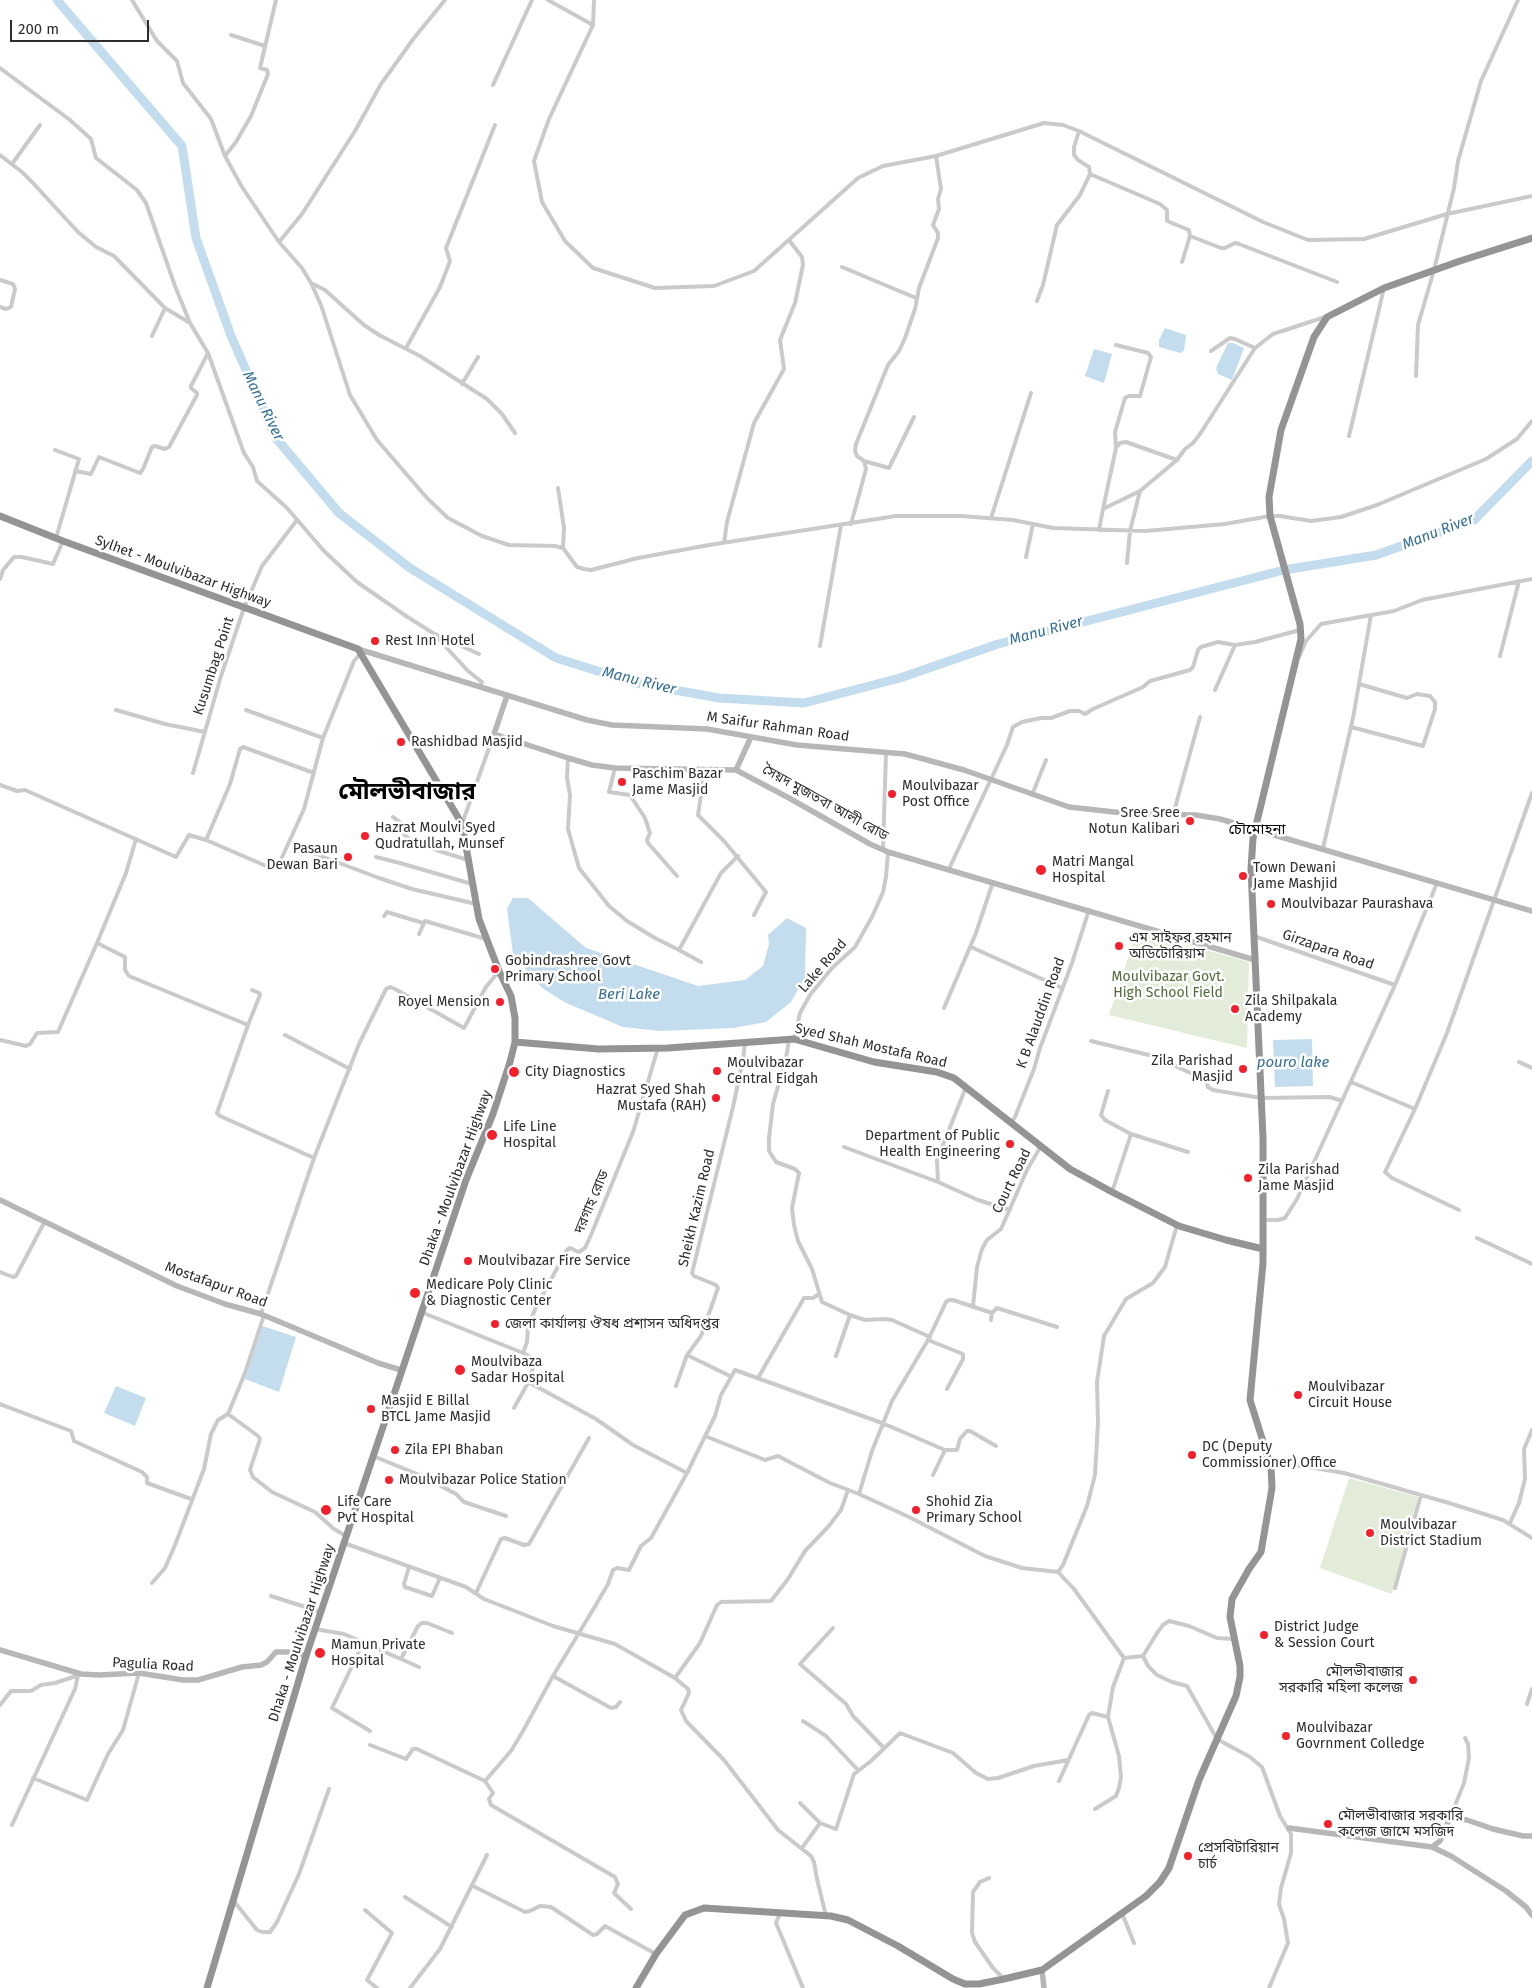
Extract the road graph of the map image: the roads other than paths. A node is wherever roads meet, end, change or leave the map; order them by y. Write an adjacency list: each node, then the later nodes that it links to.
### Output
1 (132, 0): 17 (street)
2 (276, 0): 10 (street)
3 (445, 0): 26 (street)
4 (532, 0): 12 (street)
5 (548, 0): 8 (street)
6 (594, 0): 8 (street)
7 (1518, 0): 22 (street)
8 (593, 25): 25 (street)
9 (231, 35): 10 (street)
10 (265, 46): 17 (street)
11 (0, 68): 39 (street)
12 (493, 85)
13 (40, 125): 19 (street)
14 (495, 125): 42 (street)
15 (1079, 130): 18 (street); 20 (street); 22 (street)
16 (0, 156): 19 (street)
17 (225, 156): 26 (street)
18 (936, 156): 25 (street); 34 (street)
19 (12, 164): 37 (street)
20 (1090, 174): 23 (street); 35 (street)
21 (1532, 196): 22 (street)
22 (1447, 214): 29 (street)
23 (1190, 236): 27 (street); 31 (street)
24 (1532, 238): 29 (highway)
25 (789, 240): 72 (street)
26 (279, 242): 32 (street)
27 (1182, 262)
28 (842, 267): 34 (street)
29 (1434, 270): 33 (highway); 47 (street)
30 (0, 280): 36 (street)
31 (1338, 282)
32 (311, 283): 42 (street); 73 (street)
33 (1384, 288): 38 (highway); 53 (street)
34 (916, 298): 57 (street)
35 (1037, 301)
36 (0, 307)
37 (166, 308): 39 (street); 40 (street)
38 (1327, 317): 43 (street); 63 (highway)
39 (190, 324): 45 (street)
40 (152, 336)
41 (1116, 345): 54 (street)
42 (406, 348): 48 (street)
43 (1255, 348): 44 (street); 56 (street)
44 (1211, 351)
45 (208, 353): 58 (street); 65 (street)
46 (478, 357): 48 (street)
47 (1416, 376)
48 (462, 384): 52 (street)
49 (1031, 393): 64 (street)
50 (914, 417): 57 (street)
51 (1532, 421): 63 (street)
52 (515, 433)
53 (1349, 436)
54 (1116, 448): 56 (street); 61 (street)
55 (55, 450): 58 (street)
56 (1177, 460): 60 (street)
57 (864, 461): 66 (street)
58 (75, 471): 71 (street)
59 (558, 488): 73 (street)
60 (1140, 491): 61 (street); 70 (street)
61 (1104, 509): 69 (street)
62 (0, 516): 71 (highway, Sylhet - Moulvibazar Highway)
63 (1270, 516): 70 (street); 81 (highway)
64 (991, 518): 66 (street); 67 (street)
65 (297, 520): 79 (street, Kusumbag Point); 82 (street)
66 (851, 524): 68 (street)
67 (1032, 524): 69 (street); 74 (street)
68 (841, 525): 72 (street); 84 (street)
69 (1099, 530): 70 (street)
70 (1130, 531): 75 (street)
71 (60, 539): 76 (street); 79 (highway, Sylhet - Moulvibazar Highway)
72 (724, 543): 73 (street)
73 (563, 548)
74 (1026, 557)
75 (1127, 562)
76 (0, 579)
77 (1532, 579): 78 (street)
78 (1519, 582): 80 (street); 87 (street)
79 (244, 608): 85 (highway, Sylhet - Moulvibazar Highway); 97 (street, Kusumbag Point)
80 (1371, 615): 88 (street); 89 (street)
81 (1300, 627): 83 (street); 88 (highway)
82 (433, 633): 86 (street); 90 (street)
83 (1235, 645): 91 (street); 109 (street)
84 (820, 646)
85 (359, 652): 90 (street, M Saifur Rahman Road); 100 (street); 115 (highway, Dhaka - Moulvibazar Highway)
86 (478, 654)
87 (1500, 656)
88 (1293, 673): 116 (highway)
89 (1359, 684): 96 (street); 96 (street)
90 (480, 687): 92 (street, M Saifur Rahman Road)
91 (1215, 690)
92 (507, 696): 98 (street); 99 (street, M Saifur Rahman Road)
93 (116, 710): 97 (street)
94 (246, 710): 100 (street)
95 (1200, 717): 113 (street)
96 (1352, 728): 119 (street)
97 (205, 732): 107 (street, Kusumbag Point)
98 (494, 734): 102 (street, সৈয়দ মুজতবা আলী রোড); 115 (street)
99 (751, 736): 101 (street, M Saifur Rahman Road); 106 (street)
100 (323, 738): 108 (street)
101 (886, 753): 109 (street, M Saifur Rahman Road); 120 (street, Lake Road)
102 (568, 758): 104 (street, সৈয়দ মুজতবা আলী রোড); 142 (street)
103 (1046, 760): 112 (street)
104 (614, 768): 105 (street, সৈয়দ মুজতবা আলী রোড); 126 (street)
105 (705, 769): 106 (street, সৈয়দ মুজতবা আলী রোড); 122 (street)
106 (736, 770): 120 (street, সৈয়দ মুজতবা আলী রোড)
107 (193, 773)
108 (314, 773): 118 (street); 118 (street)
109 (991, 779): 112 (street, M Saifur Rahman Road); 125 (street)
110 (0, 785): 117 (street)
111 (1532, 793): 130 (street)
112 (1032, 795): 113 (street, M Saifur Rahman Road)
113 (1173, 815): 116 (street, M Saifur Rahman Road)
114 (393, 818): 124 (street)
115 (462, 824): 124 (highway, Dhaka - Moulvibazar Highway)
116 (1256, 828): 119 (street, M Saifur Rahman Road); 138 (highway)
117 (136, 839): 118 (street); 140 (street)
118 (206, 840)
119 (1323, 848): 128 (street, M Saifur Rahman Road)
120 (886, 850): 125 (street, সৈয়দ মুজতবা আলী রোড); 153 (street, Lake Road)
121 (310, 852): 131 (street)
122 (738, 856): 134 (street); 142 (street)
123 (376, 857): 129 (street)
124 (468, 860): 129 (highway, Dhaka - Moulvibazar Highway)
125 (949, 870): 127 (street, সৈয়দ মুজতবা আলী রোড)
126 (677, 876)
127 (993, 882): 132 (street, সৈয়দ মুজতবা আলী রোড); 141 (street)
128 (1437, 883): 130 (street, M Saifur Rahman Road); 146 (street)
129 (472, 884): 131 (highway, Dhaka - Moulvibazar Highway)
130 (1495, 900): 133 (street, M Saifur Rahman Road); 166 (street)
131 (476, 904): 139 (highway, Dhaka - Moulvibazar Highway)
132 (1089, 910): 143 (street, সৈয়দ মুজতবা আলী রোড); 147 (street, K B Alauddin Road)
133 (1532, 912)
134 (754, 915)
135 (384, 916): 136 (street)
136 (423, 923): 137 (street); 139 (street)
137 (419, 934)
138 (1254, 936): 143 (highway); 146 (street, Girzapara Road)
139 (486, 939): 145 (highway, Dhaka - Moulvibazar Highway)
140 (97, 943): 150 (street); 152 (street)
141 (971, 947): 147 (street); 149 (street)
142 (678, 950): 144 (street)
143 (1255, 960): 164 (highway)
144 (701, 962)
145 (499, 972): 155 (highway, Dhaka - Moulvibazar Highway); 160 (street)
146 (1395, 985): 161 (street)
147 (1062, 988): 167 (street, K B Alauddin Road)
148 (252, 990): 150 (street)
149 (944, 1008)
150 (248, 1025): 172 (street)
151 (285, 1036): 160 (street)
152 (0, 1040)
153 (791, 1040): 156 (highway, Syed Shah Mostafa Road); 162 (highway, Syed Shah Mostafa Road); 185 (street, Lake Road)
154 (1091, 1041): 164 (street)
155 (515, 1042): 157 (highway, Syed Shah Mostafa Road); 187 (highway, Dhaka - Moulvibazar Highway)
156 (745, 1042): 157 (highway, Syed Shah Mostafa Road); 195 (street, Sheikh Kazim Road)
157 (658, 1048): 194 (street, দরগাহ রোড)
158 (1519, 1062): 159 (street)
159 (1532, 1068)
160 (350, 1069): 172 (street)
161 (1351, 1082): 165 (street); 166 (street)
162 (966, 1087): 167 (highway, Syed Shah Mostafa Road); 173 (street)
163 (1108, 1091): 168 (street)
164 (1262, 1098): 165 (street); 178 (highway)
165 (1342, 1101): 178 (street)
166 (1415, 1109): 177 (street)
167 (1011, 1122): 169 (highway, Syed Shah Mostafa Road)
168 (1131, 1134): 171 (street); 174 (street)
169 (1041, 1146): 174 (highway, Syed Shah Mostafa Road); 176 (street, Court Road)
170 (844, 1147): 173 (street)
171 (1188, 1152)
172 (314, 1158): 189 (street)
173 (938, 1182): 176 (street)
174 (1112, 1192): 180 (highway, Syed Shah Mostafa Road)
175 (0, 1200): 179 (street, Mostafapur Road)
176 (1010, 1210): 186 (street, Court Road)
177 (1459, 1210)
178 (1263, 1220): 182 (highway)
179 (45, 1221): 184 (street); 189 (street, Mostafapur Road)
180 (1177, 1225): 182 (highway, Syed Shah Mostafa Road); 225 (street)
181 (1477, 1238): 183 (street)
182 (1263, 1249): 213 (highway)
183 (1532, 1264)
184 (0, 1272)
185 (819, 1294): 190 (street); 199 (street)
186 (973, 1306): 188 (street); 193 (street)
187 (421, 1312): 194 (street); 197 (highway, Dhaka - Moulvibazar Highway)
188 (992, 1313): 191 (street); 192 (street)
189 (262, 1315): 197 (street, Mostafapur Road); 205 (street)
190 (850, 1315): 193 (street); 196 (street)
191 (991, 1320)
192 (1057, 1328)
193 (929, 1338): 202 (street); 206 (street)
194 (522, 1353): 200 (street)
195 (687, 1356): 198 (street); 201 (street, Sheikh Kazim Road)
196 (836, 1356)
197 (401, 1370): 212 (highway, Dhaka - Moulvibazar Highway)
198 (730, 1376): 199 (street); 208 (street)
199 (758, 1378): 206 (street)
200 (529, 1381): 204 (street); 214 (street)
201 (676, 1386)
202 (947, 1389)
203 (0, 1404): 219 (street)
204 (514, 1408)
205 (228, 1414): 219 (street); 223 (street)
206 (882, 1423): 211 (street); 217 (street)
207 (1532, 1430): 221 (street)
208 (705, 1436): 214 (street); 216 (street)
209 (589, 1438): 229 (street)
210 (996, 1446): 211 (street)
211 (945, 1450): 215 (street)
212 (373, 1456): 220 (street); 223 (highway, Dhaka - Moulvibazar Highway)
213 (1271, 1467): 218 (street); 236 (highway)
214 (687, 1473): 235 (street)
215 (933, 1475)
216 (848, 1490): 217 (street); 247 (street)
217 (859, 1494): 225 (street)
218 (1421, 1495): 221 (street); 228 (street)
219 (192, 1499): 227 (street)
220 (506, 1516)
221 (1510, 1523): 222 (street)
222 (1532, 1538)
223 (345, 1539): 224 (street); 231 (highway, Dhaka - Moulvibazar Highway)
224 (409, 1567): 226 (street); 226 (street)
225 (1058, 1572): 241 (street)
226 (440, 1578): 229 (street)
227 (152, 1583)
228 (1396, 1588)
229 (476, 1593): 235 (street)
230 (271, 1596): 231 (street)
231 (321, 1612): 233 (highway, Dhaka - Moulvibazar Highway)
232 (833, 1628): 258 (street)
233 (315, 1629): 237 (street); 239 (highway, Dhaka - Moulvibazar Highway)
234 (452, 1633): 242 (street)
235 (579, 1633): 246 (street); 247 (street)
236 (1234, 1639): 240 (street); 256 (highway)
237 (363, 1642): 242 (street); 254 (street)
238 (0, 1650): 245 (street, Pagulia Road)
239 (306, 1656): 244 (street, Pagulia Road); 278 (highway, Dhaka - Moulvibazar Highway)
240 (1143, 1656): 241 (street); 256 (street)
241 (1124, 1658): 252 (street)
242 (401, 1659): 243 (street)
243 (419, 1667)
244 (139, 1674): 245 (street, Pagulia Road); 261 (street)
245 (79, 1675): 251 (street, Pagulia Road); 261 (street)
246 (553, 1676): 249 (street); 262 (street)
247 (675, 1678): 273 (street)
248 (1532, 1689): 250 (street)
249 (620, 1702)
250 (1527, 1704)
251 (0, 1705)
252 (1108, 1716): 259 (street); 266 (street)
253 (803, 1721): 260 (street)
254 (370, 1731)
255 (1465, 1738): 267 (street)
256 (1217, 1739): 270 (street); 281 (highway)
257 (370, 1745): 262 (street)
258 (884, 1748): 259 (street); 260 (street)
259 (1068, 1760): 263 (street)
260 (858, 1770): 268 (street)
261 (33, 1778): 269 (street)
262 (485, 1781): 279 (street)
263 (1060, 1781)
264 (329, 1789): 278 (street)
265 (800, 1803): 268 (street)
266 (1095, 1809)
267 (1450, 1818): 271 (street); 272 (street)
268 (820, 1823): 273 (street)
269 (12, 1824)
270 (1289, 1828): 272 (street); 296 (street)
271 (1532, 1836)
272 (1432, 1847): 283 (street)
273 (802, 1848): 284 (street)
274 (487, 1855): 276 (street)
275 (988, 1878): 289 (street)
276 (473, 1886): 285 (street); 287 (street)
277 (405, 1897): 285 (street)
278 (233, 1900): 290 (highway, Dhaka - Moulvibazar Highway)
279 (631, 1909)
280 (365, 1910): 291 (street)
281 (1122, 1913): 286 (street); 288 (highway)
282 (780, 1914): 284 (highway); 287 (highway); 294 (street)
283 (1532, 1915)
284 (826, 1916): 289 (highway)
285 (452, 1927): 292 (street)
286 (1134, 1944)
287 (656, 1954): 293 (highway)
288 (1042, 1970): 289 (highway); 295 (street)
289 (1004, 1979)
290 (207, 1988)
291 (377, 1988)
292 (410, 1988)
293 (636, 1988)
294 (803, 1988)
295 (1044, 1988)
296 (1269, 1988)

